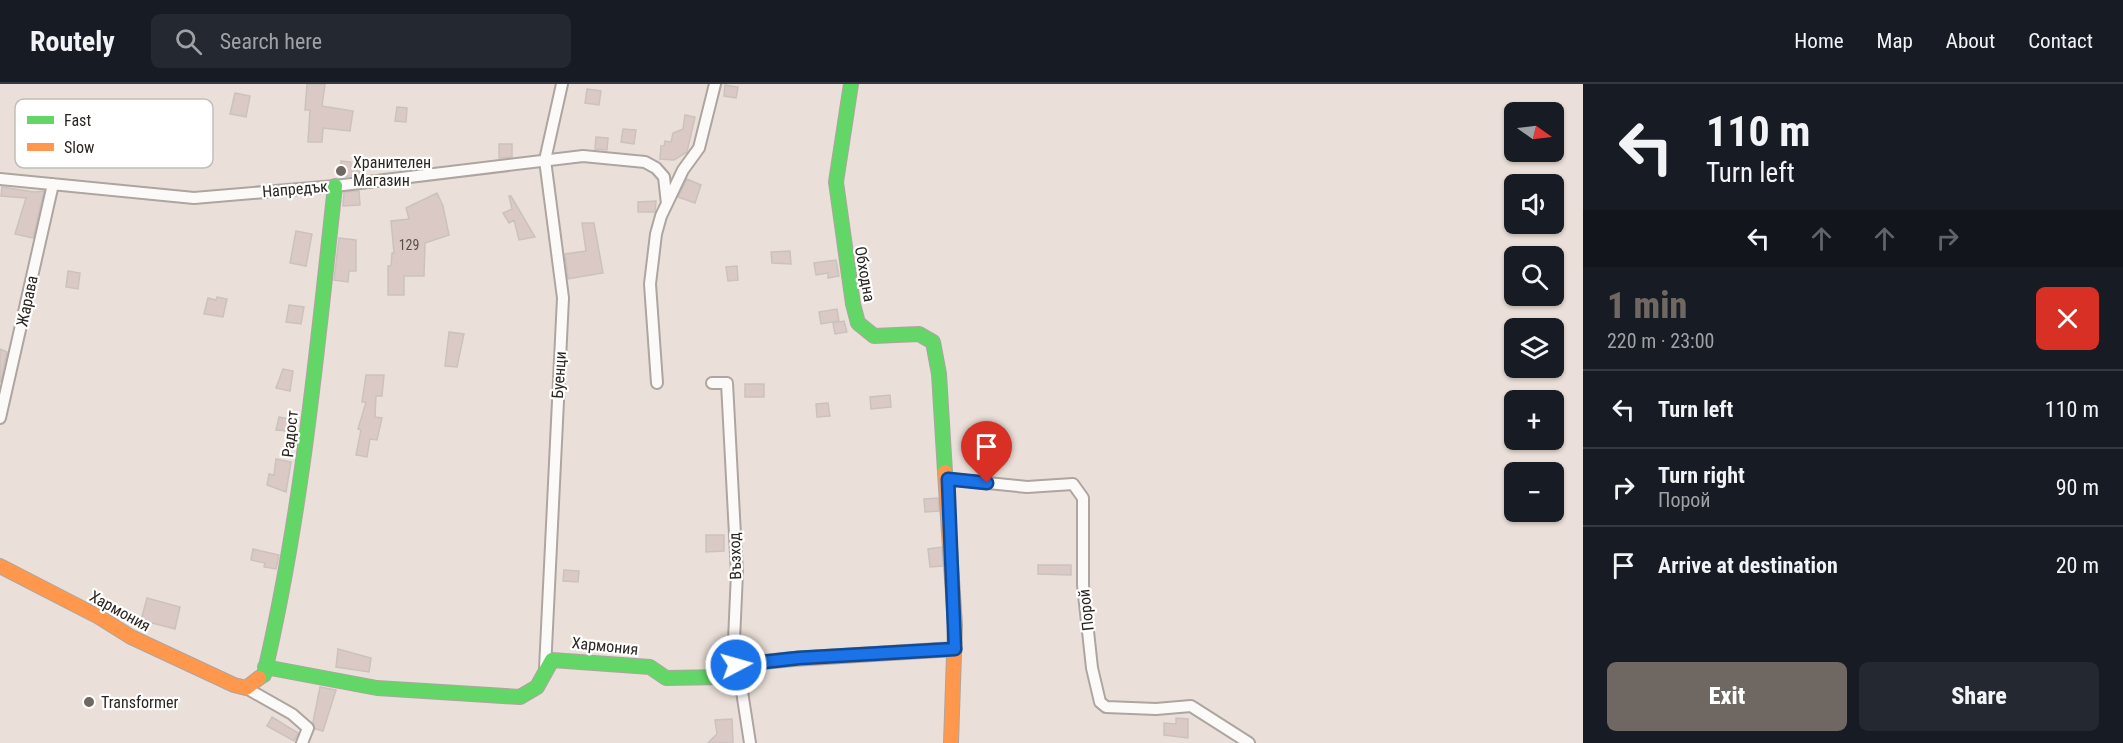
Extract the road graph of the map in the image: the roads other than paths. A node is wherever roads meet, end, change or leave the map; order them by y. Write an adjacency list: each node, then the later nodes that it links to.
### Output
1 (562, 84): 4 (street, Буенци)
2 (715, 84): 8 (street)
3 (851, 84): 12 (street, Обходна)
4 (545, 160): 7 (street, Напредък); 8 (street, Напредък); 17 (street, Буенци)
5 (0, 179): 6 (street, Напредък)
6 (53, 184): 7 (street, Напредък); 11 (street, Жарава)
7 (335, 186): 16 (street, Радост)
8 (667, 204): 9 (street)
9 (657, 383)
10 (712, 383): 15 (street, Възход)
11 (0, 418)
12 (948, 479): 14 (street); 22 (street, Порой)
13 (0, 566): 18 (street, Хармония)
14 (955, 649): 15 (street, Хармония); 21 (street)
15 (736, 665): 17 (street, Хармония); 20 (street, Възход)
16 (265, 667): 17 (street); 18 (street, Радост)
17 (545, 669)
18 (252, 685): 19 (street)
19 (302, 743)
20 (750, 743)
21 (951, 743)
22 (1249, 743)

